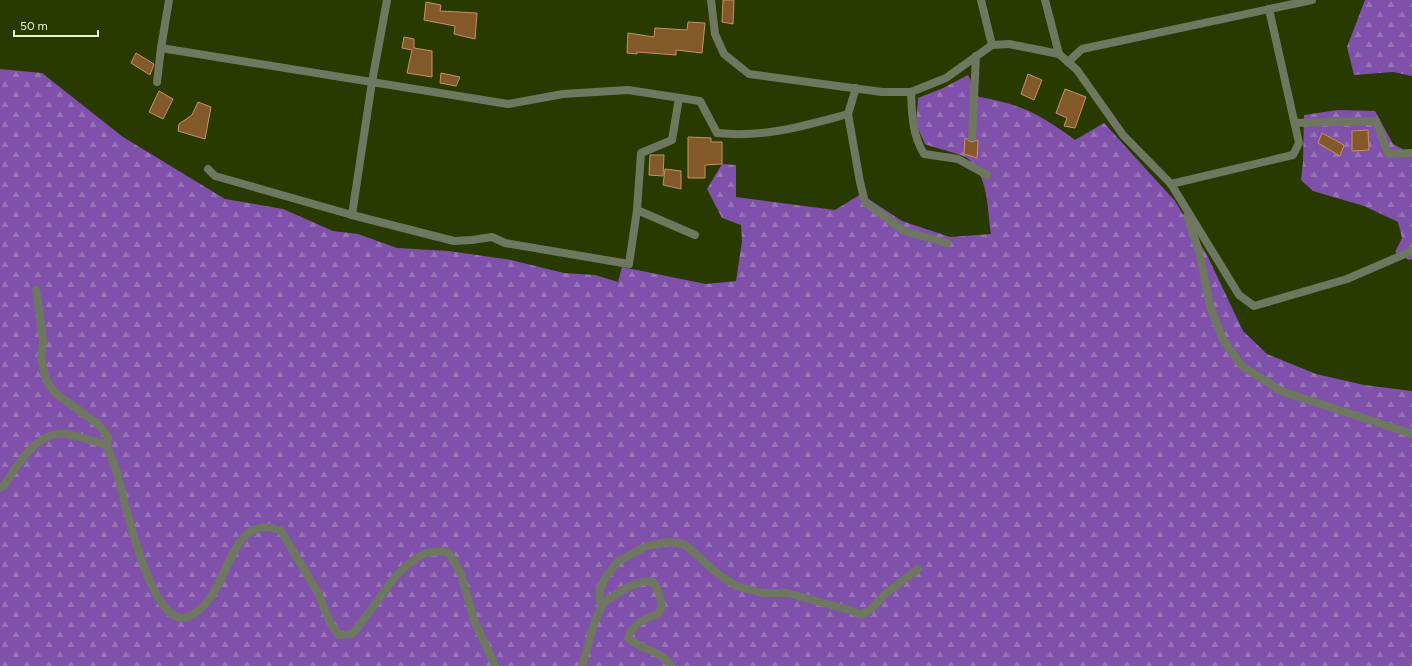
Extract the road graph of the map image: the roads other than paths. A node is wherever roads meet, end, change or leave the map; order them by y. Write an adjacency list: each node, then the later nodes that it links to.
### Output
1 (169, 0): 9 (street)
2 (387, 0): 14 (street)
3 (711, 0): 15 (street)
4 (981, 0): 8 (street)
5 (1045, 0): 10 (street)
6 (1312, 0): 7 (street)
7 (1269, 9): 12 (street); 19 (street)
8 (992, 45): 10 (street); 11 (street)
9 (161, 48): 13 (street); 14 (street)
10 (1059, 54): 12 (street)
11 (976, 56): 16 (street); 20 (street)
12 (1068, 62): 24 (street)
13 (157, 82)
14 (372, 82): 17 (street); 27 (street)
15 (856, 88): 16 (street); 18 (street)
16 (911, 92): 23 (street)
17 (679, 98): 18 (street); 26 (street)
18 (848, 114): 29 (street)
19 (1295, 122): 21 (street); 24 (street)
20 (972, 137)
21 (1412, 153)
22 (208, 169): 27 (street)
23 (987, 176)
24 (1171, 184): 25 (street)
25 (1180, 198): 30 (street); 32 (street)
26 (637, 210): 27 (street); 28 (street)
27 (352, 215)
28 (695, 235)
29 (947, 243)
30 (1412, 251)
31 (36, 290): 33 (street)
32 (1412, 434)
33 (107, 445): 34 (street); 37 (street)
34 (0, 488)
35 (918, 569): 36 (street)
36 (603, 603): 38 (street); 39 (street)
37 (494, 666)
38 (582, 666)
39 (671, 666)

